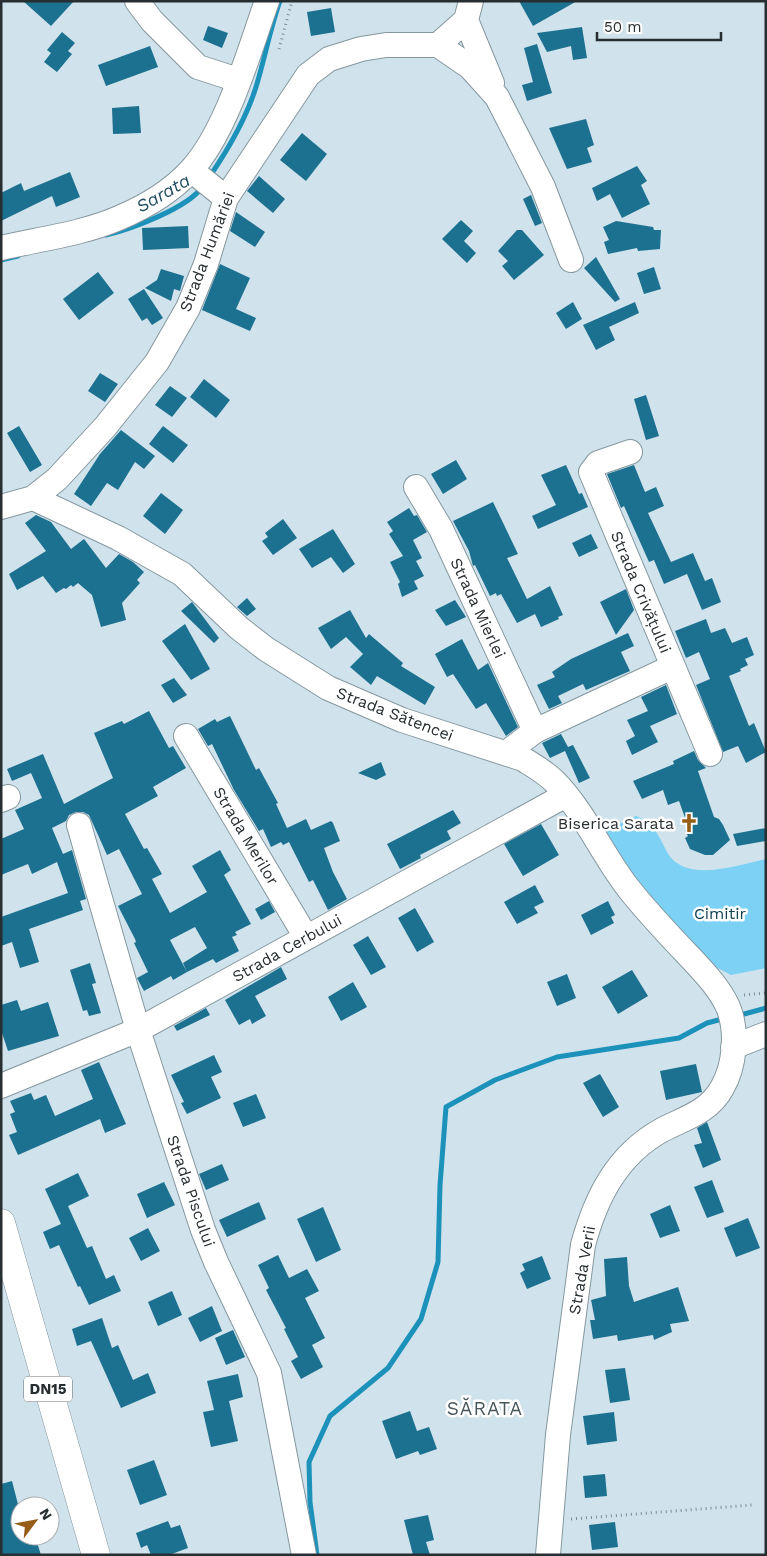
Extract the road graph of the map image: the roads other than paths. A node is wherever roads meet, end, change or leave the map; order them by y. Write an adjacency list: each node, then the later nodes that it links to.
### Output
1 (137, 1): 5 (street)
2 (267, 1): 5 (street)
3 (468, 10): 4 (street); 6 (street)
4 (438, 45): 6 (street); 8 (street, Strada Humăriei)
5 (238, 80): 7 (street)
6 (497, 97): 10 (street)
7 (195, 172): 8 (street); 9 (street)
8 (226, 198): 13 (street, Strada Humăriei)
9 (1, 248)
10 (571, 260)
11 (630, 452): 15 (street, Strada Crivățului)
12 (416, 487): 16 (street, Strada Mierlei)
13 (33, 498): 14 (street, Strada Humăriei); 18 (street, Strada Sătencei)
14 (1, 506)
15 (672, 667): 16 (street); 19 (street, Strada Crivățului)
16 (535, 731): 18 (street)
17 (186, 736): 22 (street, Strada Merilor)
18 (506, 753): 20 (street)
19 (710, 754)
20 (566, 795): 22 (street, Strada Cerbului); 23 (street)
21 (79, 825): 24 (street, Strada Piscului)
22 (306, 937): 24 (street, Strada Cerbului)
23 (732, 1028): 25 (street); 30 (street, Strada Verii)
24 (138, 1030): 26 (street, Strada Cerbului); 29 (street, Strada Piscului)
25 (766, 1034)
26 (1, 1086)
27 (1, 1223): 28 (main road, DN15)
28 (96, 1555)
29 (304, 1555)
30 (548, 1555)

